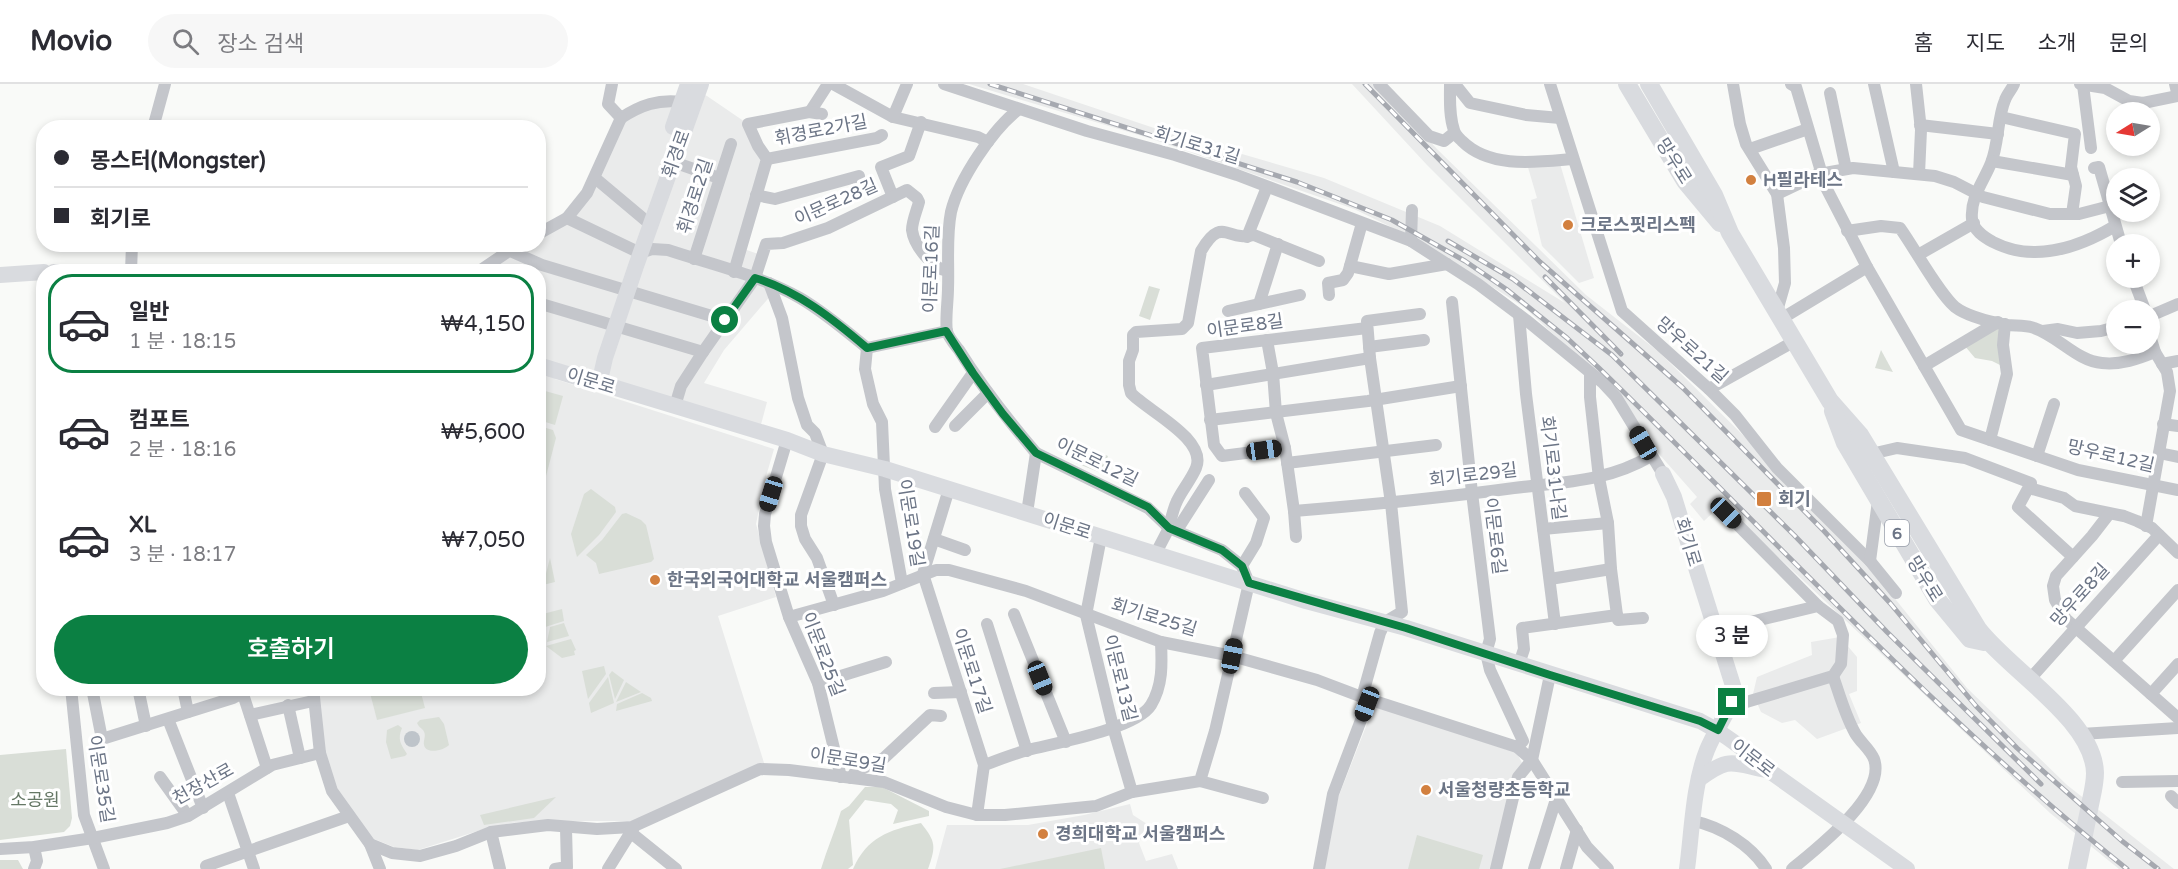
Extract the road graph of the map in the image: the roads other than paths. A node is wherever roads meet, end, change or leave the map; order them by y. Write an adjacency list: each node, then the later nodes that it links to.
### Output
1 (165, 84): 31 (street)
2 (612, 84): 29 (street)
3 (688, 84): 25 (main road)
4 (701, 84): 61 (main road, 휘경로)
5 (712, 84): 45 (main road)
6 (828, 84): 42 (street, 휘경로2가길)
7 (833, 84): 27 (street)
8 (907, 84): 27 (street)
9 (944, 84): 26 (street, 회기로31길)
10 (1379, 84): 35 (street)
11 (1450, 84): 30 (street); 35 (street)
12 (1551, 84): 30 (street, 망우로21길)
13 (1627, 84): 73 (main road, 망우로 / 6)
14 (1648, 84): 73 (main road, 망우로 / 6)
15 (1732, 84): 41 (street)
16 (1791, 84): 34 (street, 망우로12길)
17 (1874, 84): 48 (street)
18 (1916, 84): 33 (street)
19 (2014, 84): 28 (street)
20 (2081, 84): 22 (street); 40 (street)
21 (2175, 84): 24 (street)
22 (2104, 86): 24 (street)
23 (1830, 93): 47 (street)
24 (2178, 96)
25 (682, 102): 29 (street); 61 (main road)
26 (1019, 109): 38 (street, 이문로16길); 55 (street, 회기로31길)
27 (892, 117): 32 (street)
28 (2001, 117): 36 (street); 51 (street)
29 (621, 118): 53 (street)
30 (1560, 118): 43 (street, 망우로21길)
31 (155, 120)
32 (921, 122): 38 (street); 60 (street, 이문로28길)
33 (1920, 125): 36 (street); 50 (street)
34 (1808, 129): 41 (street); 49 (street, 망우로12길)
35 (1454, 133): 43 (street)
36 (1998, 134): 44 (street)
37 (882, 135): 42 (street, 휘경로2가길)
38 (988, 142): 91 (street, 이문로16길)
39 (731, 144): 54 (street, 휘경로2길)
40 (2091, 148)
41 (1750, 149): 57 (street)
42 (767, 159): 59 (street, 휘경로2가길)
43 (1573, 159): 133 (street, 망우로21길)
44 (1992, 161): 51 (street); 58 (street)
45 (682, 165): 54 (street, 휘경로); 61 (main road)
46 (2094, 168): 56 (street)
47 (1846, 169): 48 (street); 49 (street)
48 (1894, 172): 50 (street)
49 (1819, 174): 57 (street); 72 (street, 망우로12길)
50 (1919, 174): 58 (street)
51 (2073, 175): 64 (street)
52 (859, 176): 59 (street)
53 (595, 178): 65 (street); 69 (street)
54 (720, 178): 82 (street, 휘경로2길)
55 (1267, 187): 67 (street, 회기로31길); 75 (street)
56 (2106, 192)
57 (1777, 194): 107 (street)
58 (1976, 194): 64 (street); 68 (street)
59 (756, 195): 90 (street, 휘경로2가길)
60 (893, 196): 91 (street, 이문로28길); 94 (street, 이문로28길)
61 (657, 206): 69 (main road, 휘경로)
62 (2106, 207): 64 (street)
63 (1412, 210): 76 (street)
64 (2072, 214)
65 (567, 218): 71 (street); 80 (street)
66 (2114, 222): 70 (street)
67 (1362, 223): 76 (street, 회기로31길); 88 (street)
68 (1974, 223): 70 (street); 81 (street)
69 (651, 225): 80 (main road, 휘경로)
70 (2115, 226): 74 (street)
71 (546, 230)
72 (1847, 231): 81 (street); 89 (street, 망우로12길)
73 (1730, 233): 107 (main road, 망우로 / 6)
74 (2118, 234)
75 (1247, 237): 77 (street); 177 (street)
76 (1411, 241): 86 (street, 회기로31길)
77 (1278, 244): 83 (street); 100 (street)
78 (507, 252): 84 (street)
79 (520, 252): 85 (street)
80 (640, 253): 82 (street, 휘경로2길); 96 (main road, 휘경로)
81 (1918, 255): 109 (street)
82 (694, 259): 90 (street, 휘경로2길)
83 (1319, 261)
84 (490, 264)
85 (540, 264)
86 (1447, 264): 88 (street); 106 (street, 회기로31길)
87 (546, 266): 96 (street)
88 (1350, 266): 97 (street)
89 (1867, 267): 107 (street); 125 (street, 망우로12길)
90 (734, 272): 94 (street, 휘경로2길)
91 (948, 272): 113 (street, 이문로16길)
92 (36, 273): 93 (main road)
93 (0, 275)
94 (755, 278): 95 (street, 휘경로2길); 108 (street, 이문로28길)
95 (769, 284): 118 (street, 휘경로2길); 152 (street)
96 (628, 290): 108 (street); 110 (main road, 휘경로)
97 (1329, 294)
98 (1300, 296): 100 (street)
99 (1452, 302): 132 (street, 이문로6길)
100 (1259, 304): 103 (street)
101 (2178, 304): 104 (street)
102 (546, 305): 110 (street)
103 (1228, 311)
104 (2160, 312)
105 (1420, 314): 111 (street, 이문로8길)
106 (1519, 315): 129 (street, 회기로31길); 163 (street, 회기로31나길)
107 (1779, 315): 117 (main road, 망우로 / 6)
108 (725, 320): 119 (street, 이문로28길)
109 (2001, 323): 114 (street); 125 (street); 146 (street)
110 (616, 326): 119 (street); 130 (main road, 휘경로)
111 (1367, 328): 115 (street, 이문로8길); 120 (street)
112 (2106, 330): 114 (street)
113 (946, 331): 118 (street); 127 (street, 이문로16길)
114 (2042, 332): 121 (street)
115 (1267, 340): 128 (street); 131 (street, 이문로8길)
116 (1424, 340): 120 (street)
117 (1795, 341): 133 (street); 136 (main road, 망우로 / 6)
118 (867, 348): 158 (street)
119 (703, 352): 138 (street, 이문로28길)
120 (1369, 352): 128 (street); 135 (street)
121 (2149, 354)
122 (2156, 354): 124 (street)
123 (2178, 361): 124 (street)
124 (2163, 364): 141 (street)
125 (1924, 366): 146 (street, 망우로12길)
126 (546, 367): 130 (main road, 이문로)
127 (973, 373): 134 (street, 이문로16길); 144 (street)
128 (1273, 373): 131 (street); 139 (street)
129 (1590, 373): 154 (street, 회기로31길); 160 (street)
130 (600, 380): 138 (main road, 이문로)
131 (1206, 385): 140 (street, 이문로8길)
132 (1461, 386): 135 (street); 168 (street, 이문로6길)
133 (1709, 389): 187 (street, 망우로21길)
134 (988, 393): 142 (street); 150 (street, 이문로16길)
135 (1376, 399): 139 (street); 149 (street)
136 (1830, 402): 153 (main road, 망우로 / 6); 169 (main road, 망우로 / 6)
137 (2054, 404): 155 (street, 망우로12길)
138 (675, 406): 145 (main road, 이문로)
139 (1276, 413): 140 (street); 148 (street)
140 (1210, 420): 148 (street, 이문로8길)
141 (2163, 424): 143 (street); 151 (street)
142 (955, 426)
143 (2178, 426)
144 (935, 427)
145 (787, 440): 152 (main road, 이문로); 201 (street, 이문로25길)
146 (1990, 440): 155 (street, 망우로12길)
147 (1436, 445): 149 (street)
148 (1285, 448): 157 (street)
149 (1383, 452): 157 (street); 170 (street)
150 (1036, 453): 172 (street); 177 (street, 이문로12길)
151 (2159, 453): 156 (street); 162 (street)
152 (823, 454): 158 (main road, 이문로); 196 (street)
153 (1872, 454): 164 (street); 209 (main road, 망우로 / 6)
154 (1651, 456): 159 (street, 회기로); 160 (street, 회기로29길)
155 (2037, 456): 162 (street, 망우로12길)
156 (2178, 457)
157 (1287, 463): 171 (street)
158 (885, 469): 165 (main road, 이문로); 192 (street, 이문로19길)
159 (1663, 474): 207 (main road, 회기로)
160 (1599, 478): 163 (street, 회기로29길); 175 (street)
161 (1209, 480): 177 (street)
162 (2154, 484): 166 (street, 망우로12길); 176 (street)
163 (1537, 485): 168 (street, 회기로29길); 178 (street, 회기로31나길)
164 (2029, 488): 174 (street); 186 (street)
165 (949, 489): 172 (main road, 이문로); 182 (street)
166 (2178, 490)
167 (1245, 493): 188 (street)
168 (1472, 494): 170 (street, 회기로29길); 210 (street, 이문로6길)
169 (1878, 501): 187 (street); 209 (main road, 망우로 / 6)
170 (1391, 503): 171 (street, 회기로29길); 203 (street)
171 (1294, 511): 181 (street)
172 (1028, 513): 180 (main road, 이문로)
173 (1726, 513): 197 (street)
174 (2109, 514): 176 (street); 186 (street)
175 (1608, 523): 178 (street); 189 (street)
176 (2146, 526): 179 (street)
177 (1173, 529): 184 (street); 188 (street, 이문로12길)
178 (1543, 529): 191 (street, 회기로31나길)
179 (2159, 535): 185 (street); 206 (street, 망우로8길)
180 (1101, 537): 184 (main road, 이문로); 199 (street, 이문로13길)
181 (1296, 537)
182 (934, 539): 183 (street); 190 (street)
183 (965, 550)
184 (1156, 553): 193 (main road, 이문로)
185 (2178, 553)
186 (2073, 557): 206 (street)
187 (1870, 561): 195 (street, 망우로21길)
188 (1242, 566): 193 (street)
189 (1611, 568): 191 (street); 200 (street)
190 (923, 574): 192 (street, 회기로25길); 199 (street, 회기로25길); 220 (street, 이문로17길)
191 (1550, 579): 205 (street, 회기로31나길)
192 (902, 583): 196 (street, 회기로25길)
193 (1249, 583): 203 (main road, 이문로); 211 (street)
194 (2178, 591): 212 (street)
195 (1896, 593)
196 (834, 605): 201 (street, 회기로25길)
197 (1818, 606): 207 (street); 217 (street)
198 (1014, 614): 244 (street)
199 (1086, 615): 208 (street, 회기로25길); 240 (street, 이문로13길)
200 (1617, 615): 202 (street); 205 (street)
201 (789, 617): 219 (street, 이문로25길)
202 (1643, 618)
203 (1385, 622): 210 (main road, 이문로); 231 (street)
204 (987, 624): 246 (street)
205 (1555, 624): 214 (street)
206 (2076, 627): 212 (street); 218 (street, 망우로8길)
207 (1717, 630): 232 (main road, 회기로)
208 (1161, 642): 211 (street, 회기로25길); 240 (street)
209 (1988, 644): 218 (main road, 망우로 / 6)
210 (1486, 653): 214 (main road, 이문로); 245 (street)
211 (1232, 656): 231 (street, 회기로25길); 256 (street)
212 (2114, 661): 222 (street)
213 (886, 662): 219 (street)
214 (1519, 664): 216 (main road, 이문로)
215 (2178, 664): 222 (street)
216 (1550, 675): 242 (main road, 이문로); 249 (street)
217 (1833, 676): 232 (street); 268 (street)
218 (2029, 680): 243 (main road, 망우로 / 6)
219 (818, 683): 254 (street, 이문로25길)
220 (961, 692): 221 (street); 250 (street, 이문로17길)
221 (934, 693)
222 (2151, 694): 237 (street)
223 (72, 696): 273 (street, 이문로35길)
224 (94, 696): 239 (street)
225 (140, 696): 239 (street)
226 (185, 696): 234 (street)
227 (236, 696): 234 (street)
228 (244, 696): 235 (street)
229 (310, 696): 233 (street)
230 (313, 696): 247 (street)
231 (1362, 697): 245 (street, 회기로25길); 288 (street)
232 (1732, 702): 242 (main road)
233 (288, 705): 235 (street); 248 (street)
234 (188, 712): 238 (street)
235 (250, 715): 251 (street)
236 (941, 716): 254 (street)
237 (2178, 718)
238 (168, 719): 239 (street); 263 (street)
239 (147, 726)
240 (1113, 727): 244 (street); 259 (street, 이문로13길)
241 (2178, 728): 243 (street)
242 (1718, 730): 252 (main road, 이문로); 255 (main road)
243 (2080, 734): 278 (main road, 망우로 / 6)
244 (1066, 742): 246 (street)
245 (1516, 747): 249 (street, 회기로25길)
246 (1027, 750): 250 (street)
247 (320, 753): 248 (street, 천장산로); 266 (street)
248 (300, 758): 251 (street, 천장산로)
249 (1532, 760): 261 (street, 회기로25길); 289 (street)
250 (984, 765): 264 (street, 이문로17길)
251 (267, 768): 260 (street, 천장산로)
252 (1768, 770): 255 (main road); 268 (main road, 이문로)
253 (160, 777): 265 (street)
254 (846, 777): 264 (street, 이문로9길); 270 (street, 이문로9길)
255 (1699, 779): 267 (main road)
256 (1200, 781): 259 (street, 이문로9길); 262 (street, 이문로9길)
257 (2178, 781): 258 (street)
258 (2122, 782)
259 (1132, 792): 264 (street, 이문로9길)
260 (228, 793): 263 (street, 천장산로); 277 (street)
261 (1557, 796): 271 (street, 회기로25길); 290 (street)
262 (1263, 798)
263 (202, 808): 265 (street, 천장산로)
264 (977, 815)
265 (188, 816): 273 (street, 천장산로)
266 (349, 816): 274 (street); 277 (street)
267 (1694, 821): 293 (main road); 294 (street)
268 (1845, 825): 295 (street); 296 (main road, 이문로)
269 (566, 828): 270 (street, 이문로9길); 272 (street, 이문로9길); 286 (street)
270 (633, 829): 280 (street); 287 (street)
271 (1577, 830): 291 (street); 292 (street, 회기로25길)
272 (491, 832): 274 (street, 이문로9길); 285 (street)
273 (93, 838): 275 (street, 천장산로); 282 (street, 이문로35길)
274 (370, 844): 284 (street)
275 (34, 847): 276 (street, 천장산로); 281 (street)
276 (0, 849)
277 (248, 852): 279 (street); 283 (street)
278 (2078, 864)
279 (206, 866)
280 (610, 868)
281 (34, 869)
282 (104, 869)
283 (254, 869)
284 (379, 869)
285 (500, 869)
286 (555, 869)
287 (676, 869)
288 (1319, 869)
289 (1496, 869)
290 (1534, 869)
291 (1566, 869)
292 (1608, 869)
293 (1687, 869)
294 (1766, 869)
295 (1792, 869)
296 (1907, 869)

